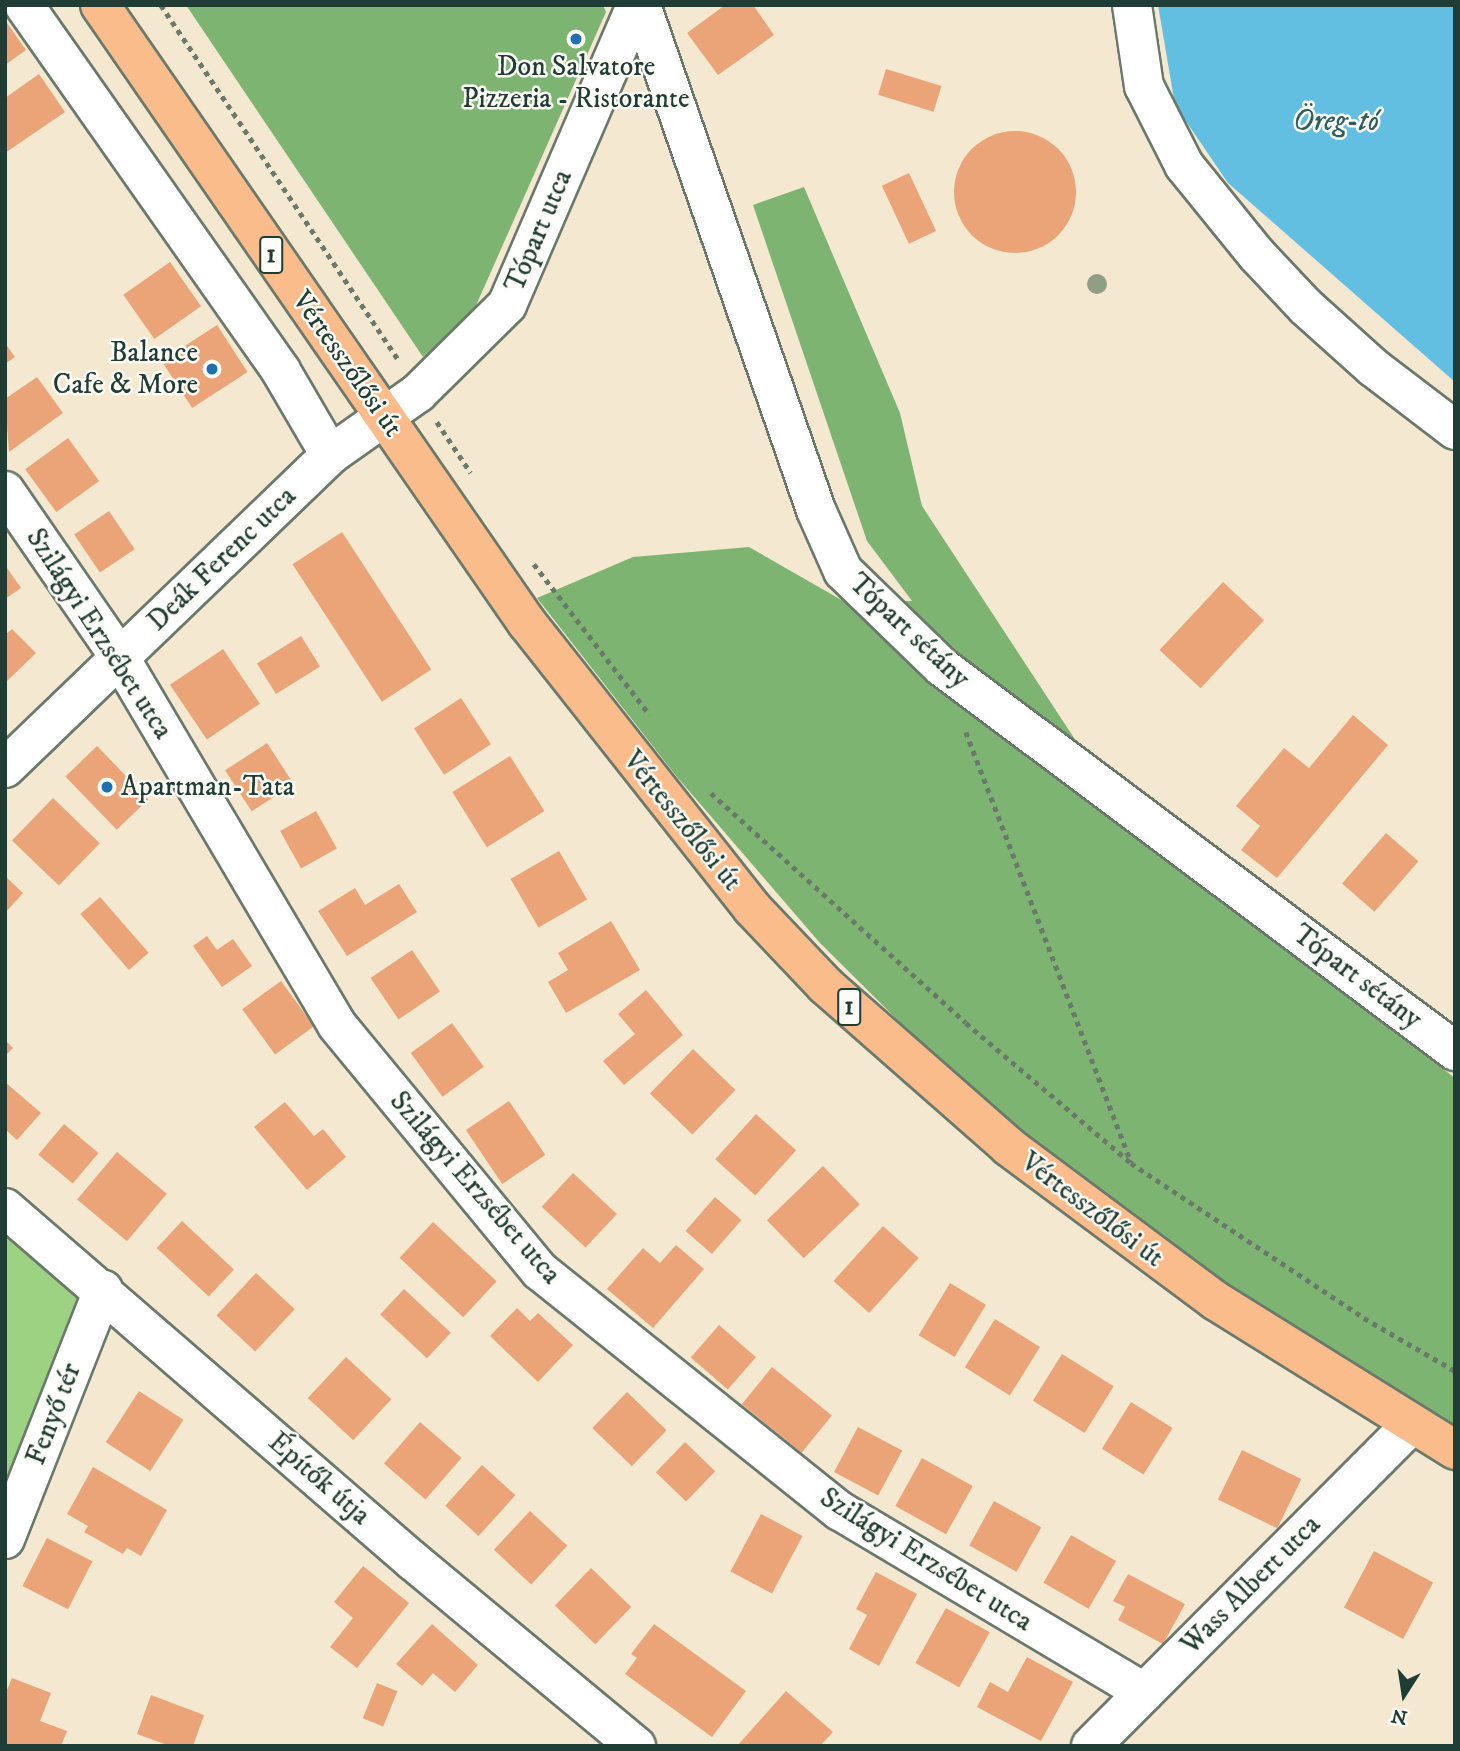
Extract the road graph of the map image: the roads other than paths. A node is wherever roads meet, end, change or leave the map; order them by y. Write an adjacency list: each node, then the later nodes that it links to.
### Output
1 (24, 5): 7 (street, Vértesszőlősi út)
2 (100, 5): 5 (main road, Vértesszőlősi út / 1)
3 (639, 5): 5 (street, Tópart utca); 11 (street, Tópart sétány)
4 (1132, 5): 6 (street)
5 (385, 417): 7 (street, Deák Ferenc utca); 14 (main road, Vértesszőlősi út / 1)
6 (1455, 430)
7 (330, 455): 9 (street, Deák Ferenc utca)
8 (5, 491): 9 (street, Szilágyi Erzsébet utca)
9 (120, 658): 10 (street, Deák Ferenc utca); 17 (street, Szilágyi Erzsébet utca)
10 (5, 768)
11 (1455, 1051)
12 (5, 1208): 13 (street, Építők útja)
13 (103, 1290): 16 (street, Fenyő tér); 18 (street, Építők útja)
14 (1412, 1424): 15 (main road, Vértesszőlősi út / 1); 17 (street, Wass Albert utca)
15 (1455, 1450)
16 (5, 1539)
17 (1144, 1692): 19 (street, Wass Albert utca)
18 (636, 1746)
19 (1091, 1746)

